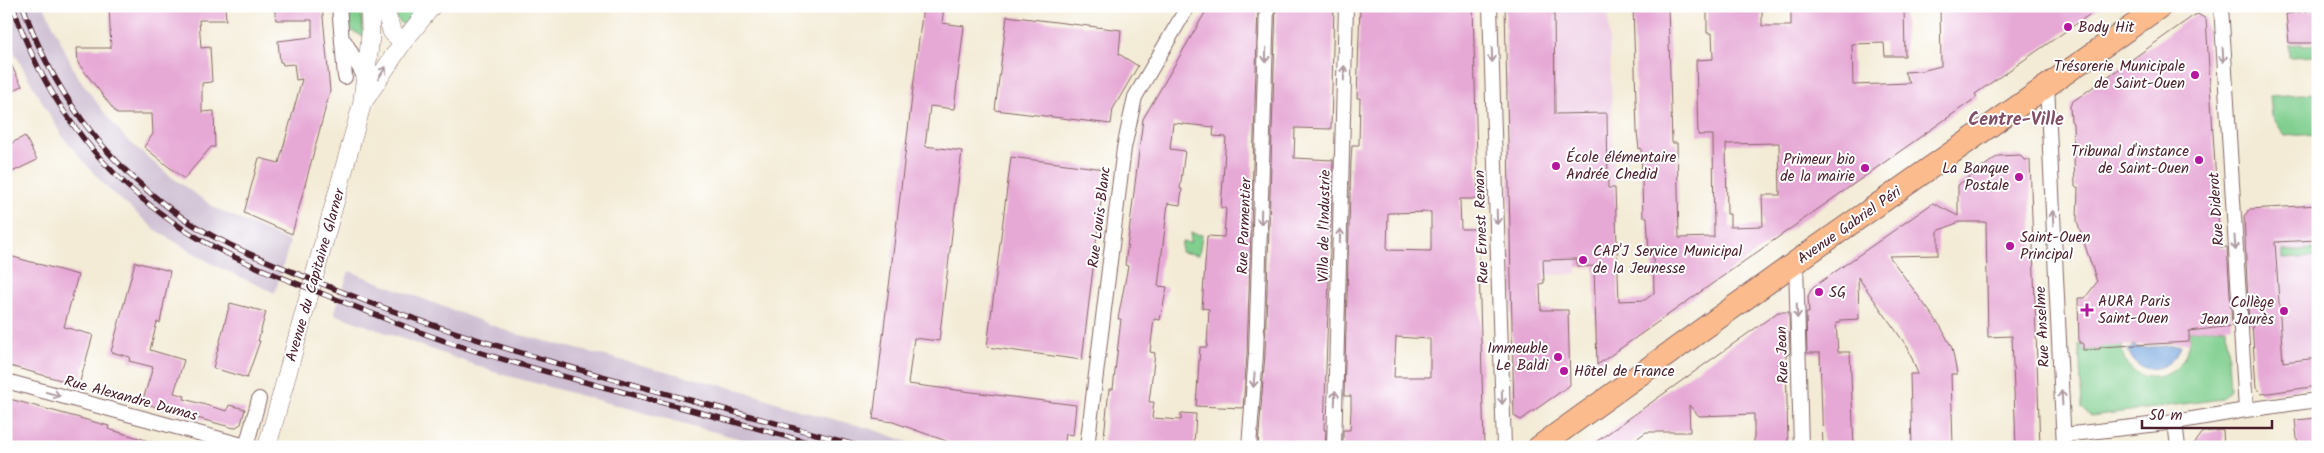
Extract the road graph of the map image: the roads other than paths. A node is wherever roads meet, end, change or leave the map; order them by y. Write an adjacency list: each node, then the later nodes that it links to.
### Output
1 (339, 6): 11 (street)
2 (369, 6): 13 (street)
3 (384, 6): 12 (street)
4 (432, 6): 12 (street)
5 (1188, 6): 26 (street, Rue Louis Blanc)
6 (1267, 6): 27 (street, Rue Parmentier, one-way to 27)
7 (1346, 6): 28 (street, Villa de l'Industrie, one-way to 7)
8 (1490, 6): 29 (street, Rue Ernest Renan, one-way to 29)
9 (2161, 6): 15 (main road, Avenue Gabriel Péri)
10 (2220, 6): 21 (street, Rue Diderot, one-way to 21)
11 (341, 29): 13 (street); 14 (street)
12 (403, 42): 16 (street, one-way to 12)
13 (364, 76): 16 (street)
14 (345, 77)
15 (2047, 85): 17 (main road, Avenue Gabriel Péri); 23 (street, Rue Anselme, one-way to 15)
16 (362, 104): 25 (street, Avenue du Capitaine Glarner)
17 (1796, 262): 30 (main road, Avenue Gabriel Péri); 31 (street, Rue Jean, one-way to 31)
18 (6, 381): 24 (street, Rue Alexandre Dumas, one-way to 24)
19 (259, 398): 24 (street, Rue Alexandre Dumas)
20 (2318, 400): 21 (street)
21 (2246, 410): 22 (street)
22 (2176, 422): 23 (street); 32 (street)
23 (2064, 441)
24 (246, 446)
25 (267, 447)
26 (1087, 447)
27 (1249, 447)
28 (1334, 447)
29 (1504, 447)
30 (1539, 447)
31 (1801, 447)
32 (2178, 447)

